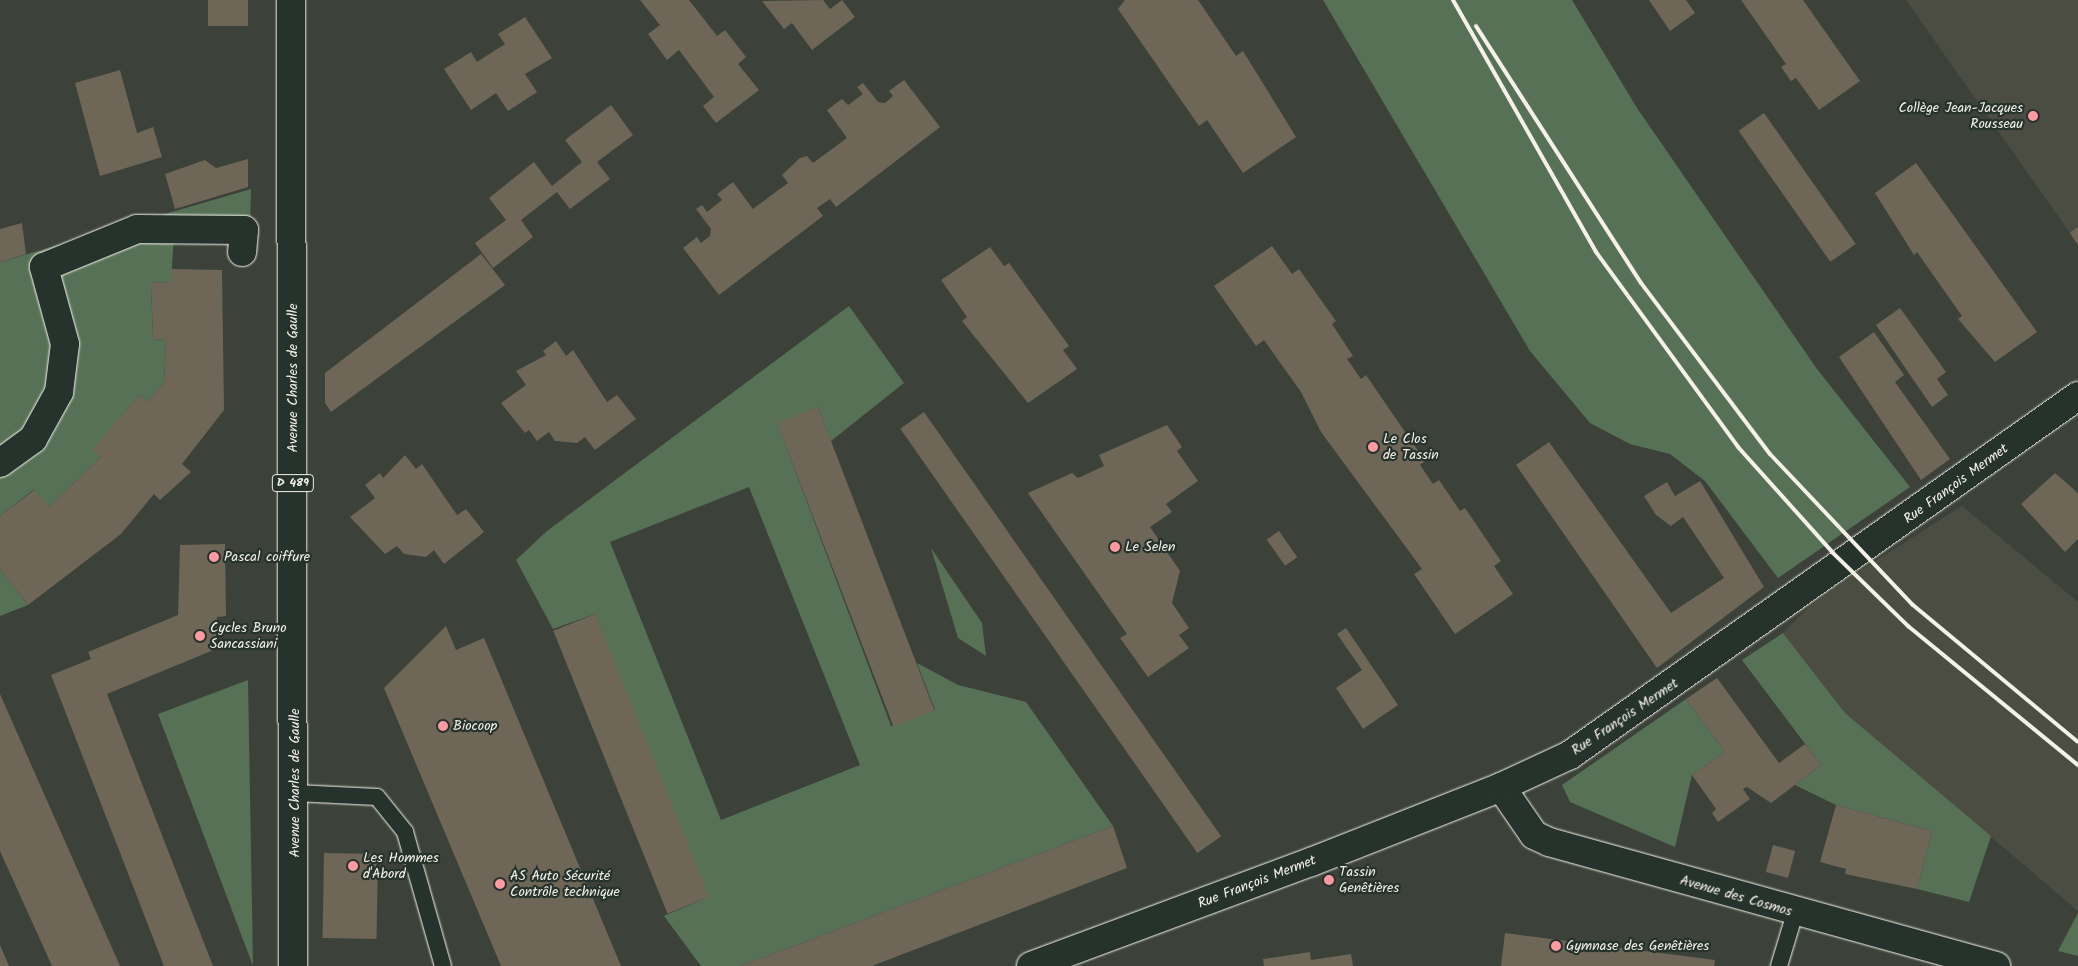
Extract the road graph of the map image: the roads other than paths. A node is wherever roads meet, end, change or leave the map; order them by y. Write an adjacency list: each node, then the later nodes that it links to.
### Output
1 (291, 0): 6 (main road, Avenue Charles de Gaulle / D 489)
2 (242, 252): 4 (main road)
3 (2078, 396): 5 (main road, Rue François Mermet)
4 (0, 463)
5 (1501, 787): 7 (main road, Avenue des Cosmos); 10 (main road, Rue François Mermet)
6 (295, 793): 8 (main road, Avenue Charles de Gaulle / D 489); 9 (lane)
7 (1795, 913): 11 (lane); 12 (main road, Avenue des Cosmos)
8 (293, 966)
9 (443, 966)
10 (1031, 966)
11 (1779, 966)
12 (1996, 966)

